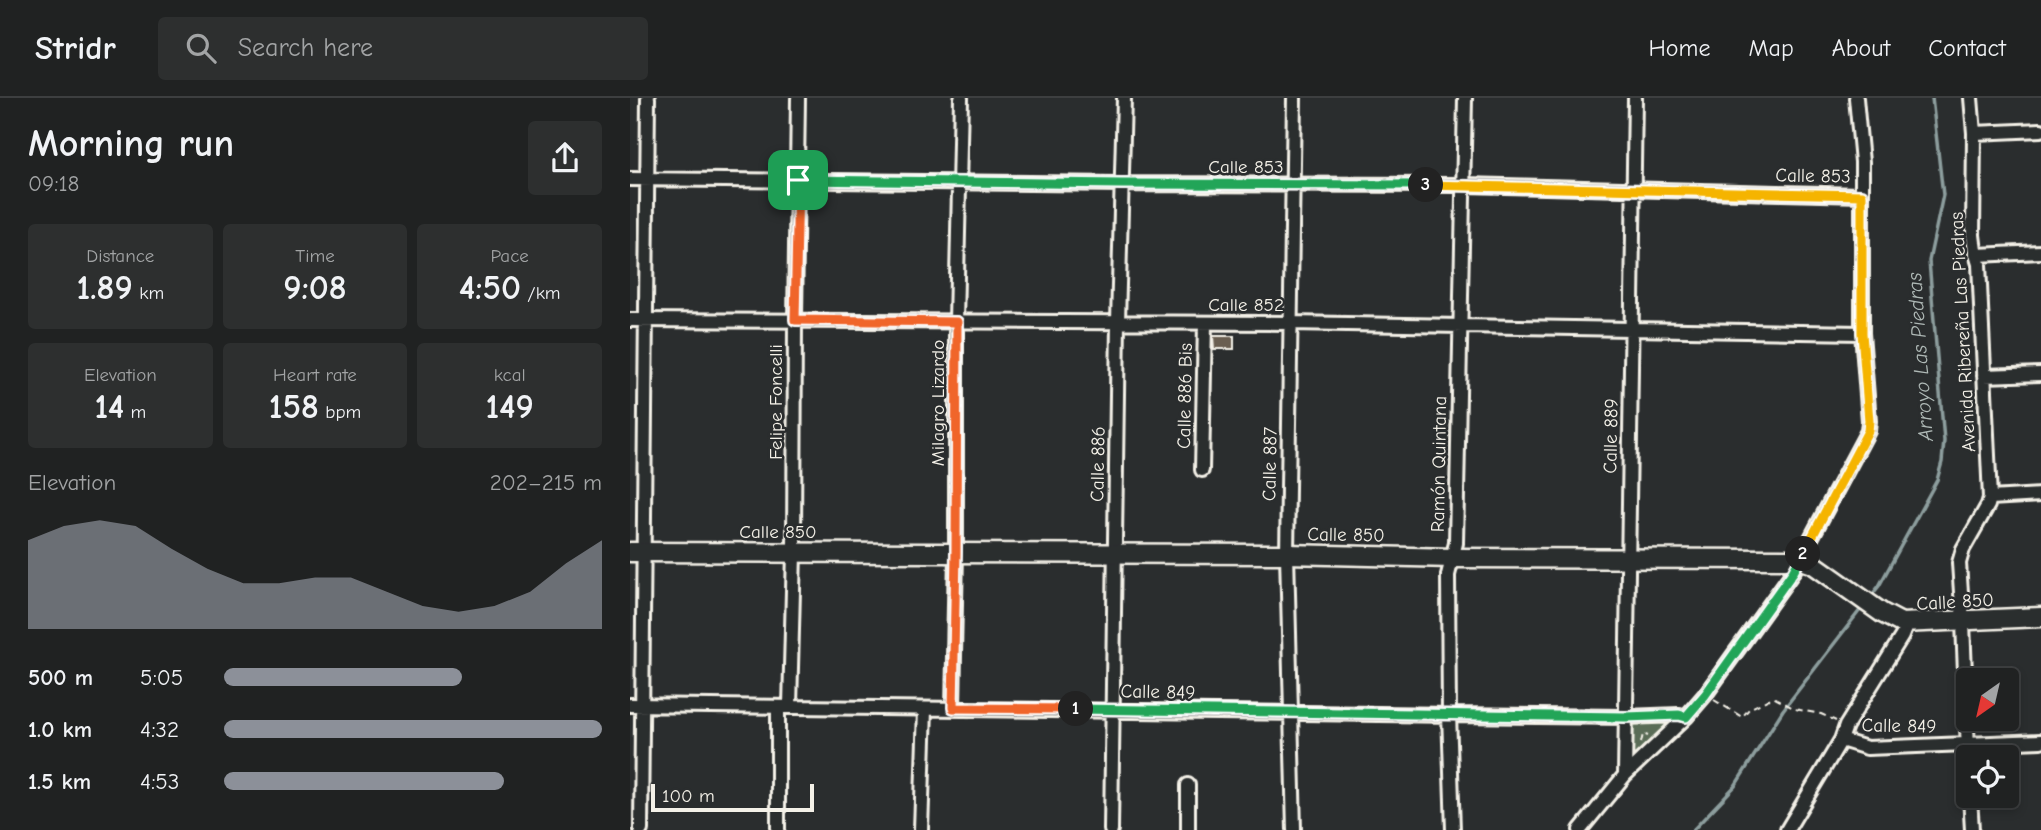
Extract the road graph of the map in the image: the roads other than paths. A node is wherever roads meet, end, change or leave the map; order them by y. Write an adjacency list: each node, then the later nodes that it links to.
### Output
1 (648, 98): 13 (street)
2 (799, 98): 14 (street, Felipe Foncelli)
3 (961, 98): 15 (street, Milagro Lizardo)
4 (1124, 98): 16 (street, Calle 886)
5 (1294, 98): 17 (street, Calle 887)
6 (1465, 98): 18 (street, Ramón Quintana)
7 (1635, 98): 19 (street, Calle 889)
8 (1856, 98): 20 (street)
9 (1971, 98): 11 (street, Avenida Ribereña Las Piedras)
10 (2041, 130): 11 (street)
11 (1974, 133): 22 (street, Avenida Ribereña Las Piedras)
12 (630, 178): 13 (street, Calle 853)
13 (646, 179): 14 (street, Calle 853); 24 (street)
14 (798, 180): 15 (street, Calle 853); 25 (street, Felipe Foncelli)
15 (960, 182): 16 (street, Calle 853); 26 (street, Milagro Lizardo)
16 (1121, 184): 17 (street, Calle 853); 27 (street, Calle 886)
17 (1293, 185): 18 (street, Calle 853); 29 (street, Calle 887)
18 (1465, 185): 19 (street, Calle 853); 30 (street, Ramón Quintana)
19 (1635, 189): 20 (street, Calle 853); 31 (street, Calle 889)
20 (1862, 195): 32 (street)
21 (2041, 252): 22 (street)
22 (1977, 255): 34 (street, Avenida Ribereña Las Piedras)
23 (630, 320): 24 (street, Calle 852)
24 (646, 320): 25 (street, Calle 852); 38 (street)
25 (795, 320): 26 (street, Calle 852); 39 (street, Felipe Foncelli)
26 (957, 322): 27 (street, Calle 852); 40 (street, Milagro Lizardo)
27 (1118, 322): 28 (street, Calle 852); 41 (street, Calle 886)
28 (1205, 323): 29 (street, Calle 852); 35 (street, Calle 886 Bis)
29 (1290, 323): 30 (street, Calle 852); 42 (street, Calle 887)
30 (1460, 326): 31 (street, Calle 852); 43 (street, Ramón Quintana)
31 (1631, 329): 32 (street, Calle 852); 44 (street, Calle 889)
32 (1862, 333): 45 (street)
33 (2041, 374): 34 (street)
34 (1984, 376): 37 (street, Avenida Ribereña Las Piedras)
35 (1202, 470)
36 (2041, 495): 37 (street)
37 (1990, 498): 47 (street, Avenida Ribereña Las Piedras)
38 (637, 552): 39 (main road, Calle 850); 49 (street)
39 (794, 552): 40 (main road, Calle 850); 50 (street, Felipe Foncelli)
40 (956, 552): 41 (main road, Calle 850); 51 (street, Milagro Lizardo)
41 (1115, 553): 42 (main road, Calle 850); 53 (street, Calle 886)
42 (1287, 554): 43 (main road, Calle 850); 54 (street, Calle 887)
43 (1452, 558): 44 (main road, Calle 850); 55 (street, Ramón Quintana)
44 (1628, 559): 45 (main road, Calle 850); 56 (street, Calle 889)
45 (1800, 559): 48 (main road, Calle 850); 57 (street)
46 (2041, 617): 47 (main road, Calle 850)
47 (1963, 622): 48 (main road, Calle 850); 60 (street)
48 (1907, 624): 58 (street)
49 (636, 705): 50 (street, Calle 849); 64 (street)
50 (784, 707): 52 (street, Calle 849); 65 (street, Felipe Foncelli)
51 (953, 708): 52 (street, Calle 849); 53 (street, Calle 849)
52 (925, 709): 66 (street)
53 (1113, 710): 54 (street, Calle 849); 67 (street, Calle 886)
54 (1292, 712): 55 (street, Calle 849); 69 (street, Calle 887)
55 (1449, 714): 56 (street, Calle 849); 70 (street, Ramón Quintana)
56 (1626, 717): 57 (street, Calle 849); 61 (street, Calle 889)
57 (1686, 717): 61 (street)
58 (1841, 740): 60 (street, Calle 849); 72 (street)
59 (2041, 741): 60 (street, Calle 849)
60 (1967, 744)
61 (1625, 775): 71 (street)
62 (1188, 785): 68 (street)
63 (1971, 808): 73 (street)
64 (641, 830)
65 (778, 830)
66 (921, 830)
67 (1111, 830)
68 (1188, 830)
69 (1294, 830)
70 (1453, 830)
71 (1580, 830)
72 (1787, 830)
73 (1972, 830)

